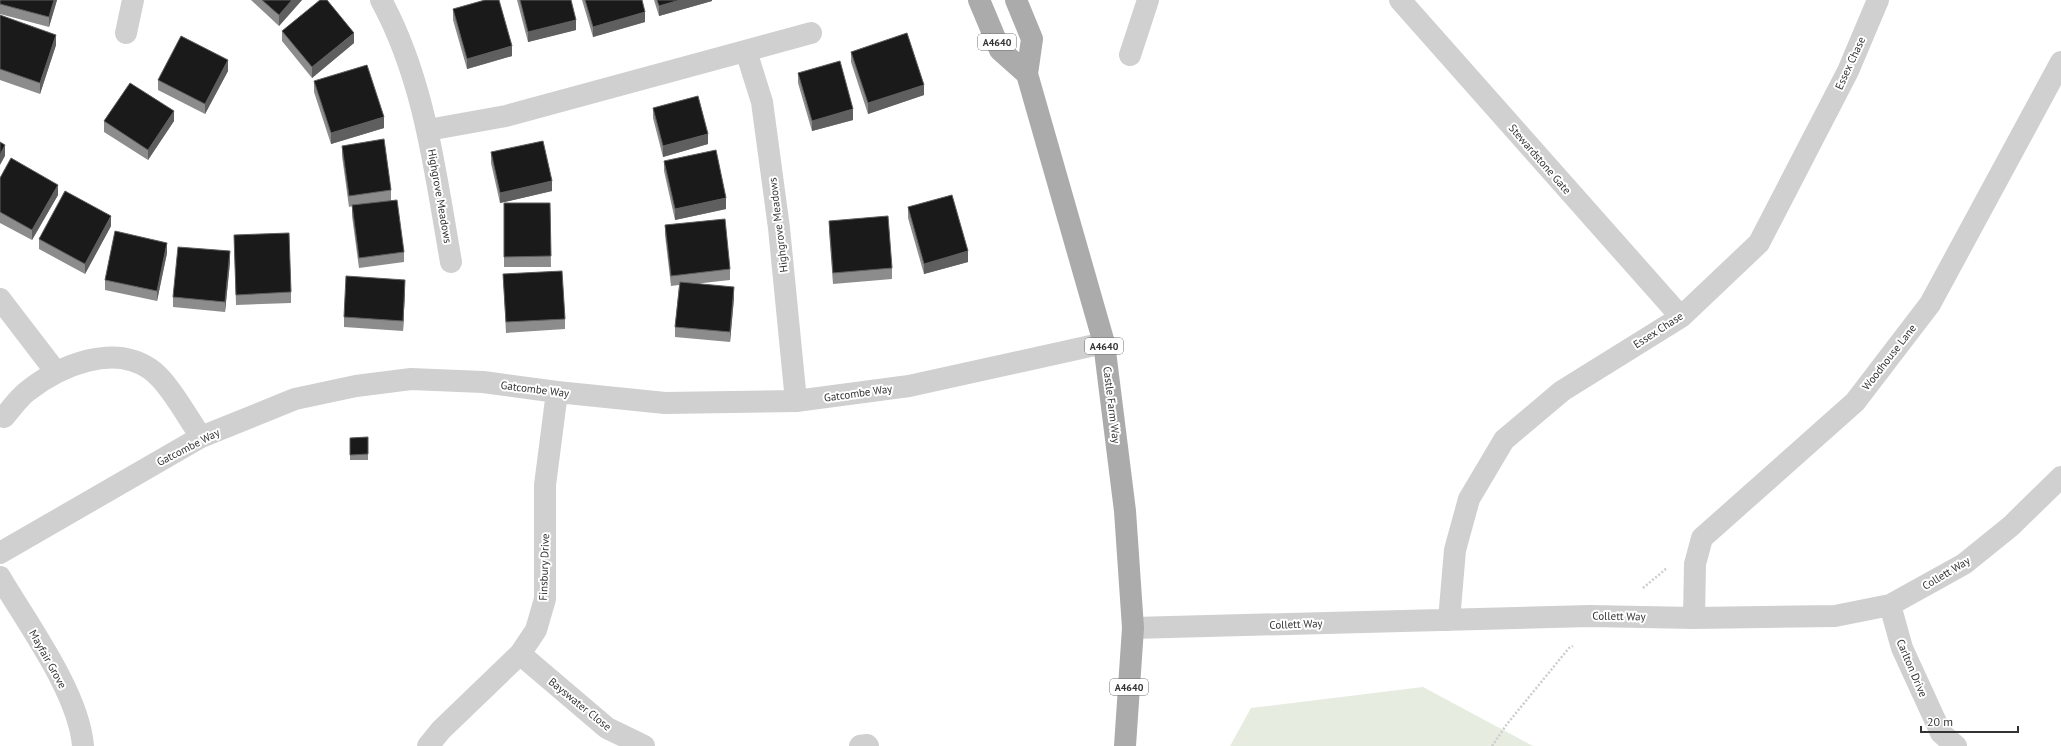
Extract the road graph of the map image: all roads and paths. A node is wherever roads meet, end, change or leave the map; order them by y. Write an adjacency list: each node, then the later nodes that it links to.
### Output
1 (133, 0): 9 (street)
2 (381, 0): 14 (street, Highgrove Meadows)
3 (979, 0): 13 (main road, A4640)
4 (1016, 0): 13 (main road, Castle Farm Way / A4640)
5 (1148, 0): 11 (street)
6 (1400, 0): 17 (street, Stewardstone Gate)
7 (1878, 0): 17 (street, Essex Chase)
8 (811, 33): 10 (street)
9 (126, 34)
10 (746, 50): 14 (street); 21 (street, Highgrove Meadows)
11 (1130, 54)
12 (2061, 62): 28 (street, Woodhouse Lane)
13 (1027, 74): 18 (main road, Castle Farm Way / A4640)
14 (428, 130): 15 (street, Highgrove Meadows)
15 (451, 262)
16 (0, 299): 19 (street)
17 (1680, 317): 29 (street, Essex Chase)
18 (1104, 343): 21 (street, Gatcombe Way); 30 (main road, Castle Farm Way / A4640)
19 (56, 372): 22 (street); 23 (street)
20 (557, 392): 21 (street, Gatcombe Way); 23 (street, Gatcombe Way); 31 (street, Finsbury Drive)
21 (796, 401)
22 (4, 417)
23 (201, 437): 25 (street, Gatcombe Way)
24 (2061, 477): 27 (street, Collett Way)
25 (0, 553)
26 (0, 577): 32 (street, Mayfair Grove)
27 (1890, 605): 28 (street, Collett Way); 36 (street, Carlton Drive)
28 (1694, 618): 29 (street, Collett Way)
29 (1449, 620): 30 (street, Collett Way)
30 (1133, 628): 35 (main road, Castle Farm Way / A4640)
31 (520, 654): 33 (street, Finsbury Drive); 34 (street, Bayswater Close)
32 (83, 746)
33 (428, 746)
34 (644, 746)
35 (1125, 746)
36 (1956, 746)

